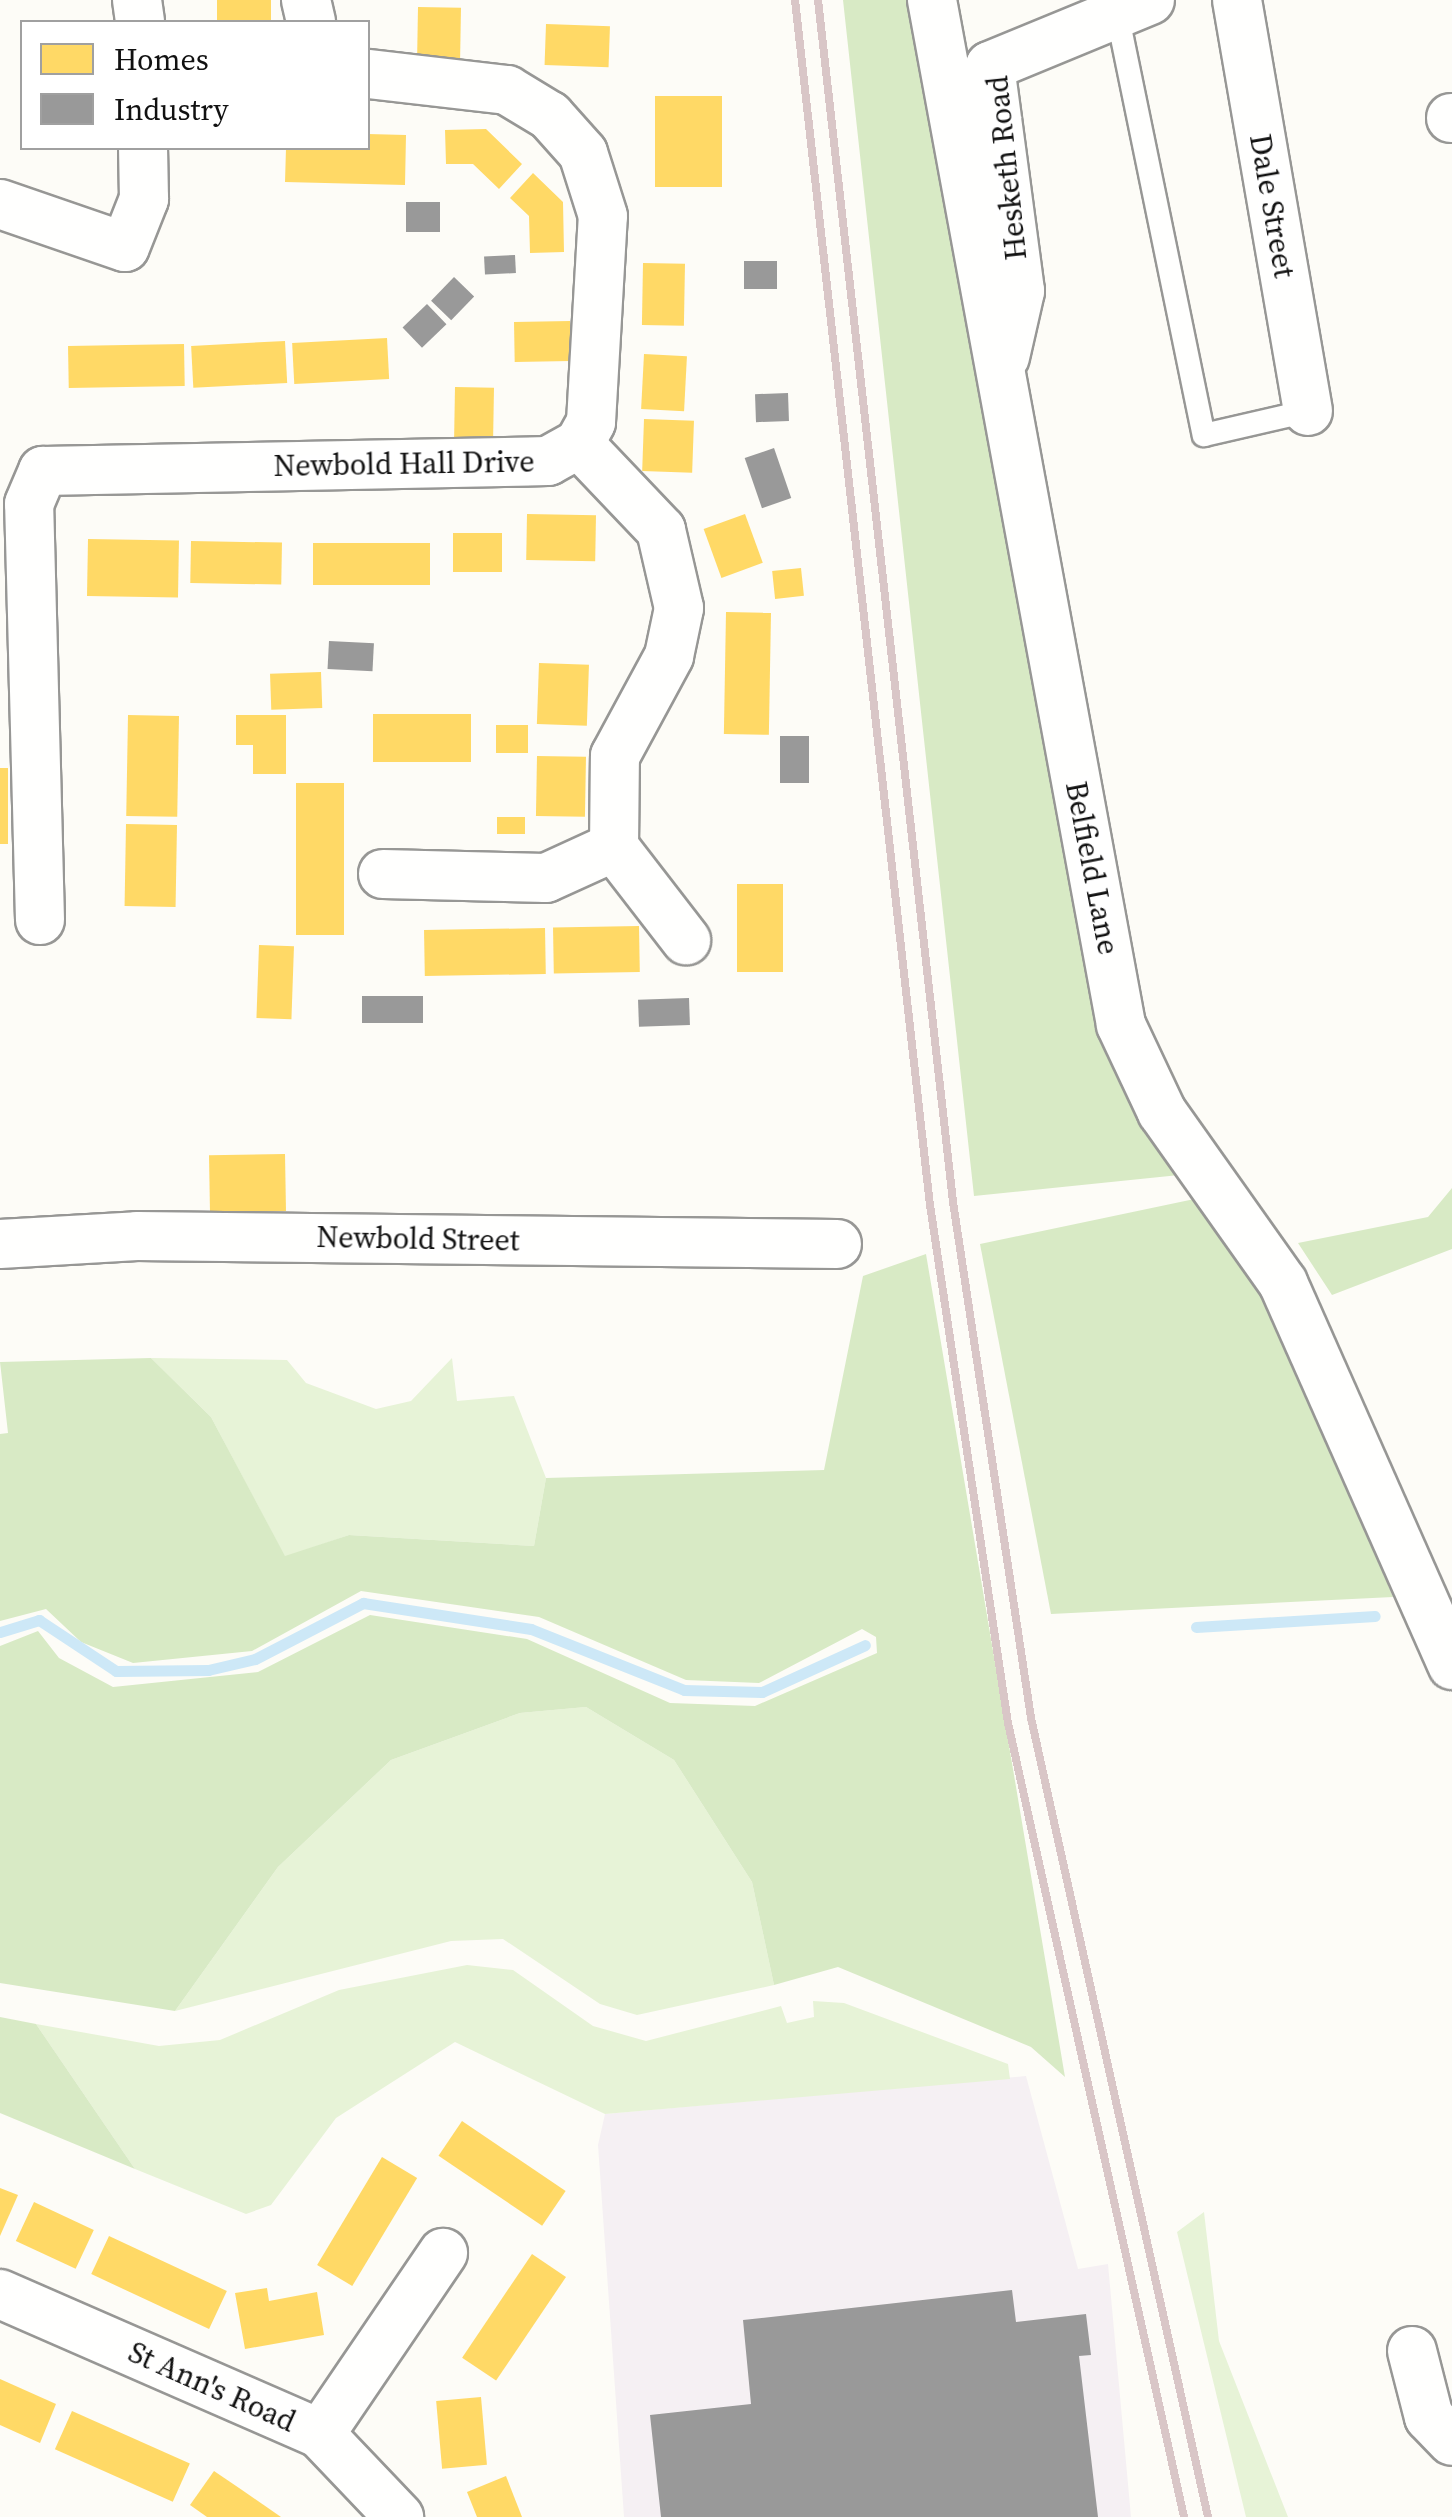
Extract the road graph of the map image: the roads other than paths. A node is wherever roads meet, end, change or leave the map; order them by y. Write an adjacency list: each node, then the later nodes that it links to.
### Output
1 (932, 0): 7 (street, Belfield Lane)
2 (1236, 0): 8 (street, Dale Street)
3 (1134, 7): 7 (street, Hesketh Road); 8 (lane)
4 (370, 74): 9 (street, Newbold Hall Drive)
5 (143, 150): 6 (street)
6 (0, 204)
7 (1000, 376): 16 (street, Belfield Lane)
8 (1308, 411)
9 (579, 444): 10 (street); 12 (street, Newbold Hall Drive)
10 (614, 847): 11 (street); 13 (street)
11 (383, 874)
12 (40, 920)
13 (686, 940)
14 (0, 1244): 15 (street, Newbold Street)
15 (837, 1244)
16 (1452, 1666)
17 (443, 2252): 20 (street)
18 (0, 2294): 20 (street, St Ann's Road)
19 (1412, 2351): 21 (street)
20 (320, 2434): 22 (street, St Ann's Road)
21 (1452, 2441)
22 (399, 2517)

